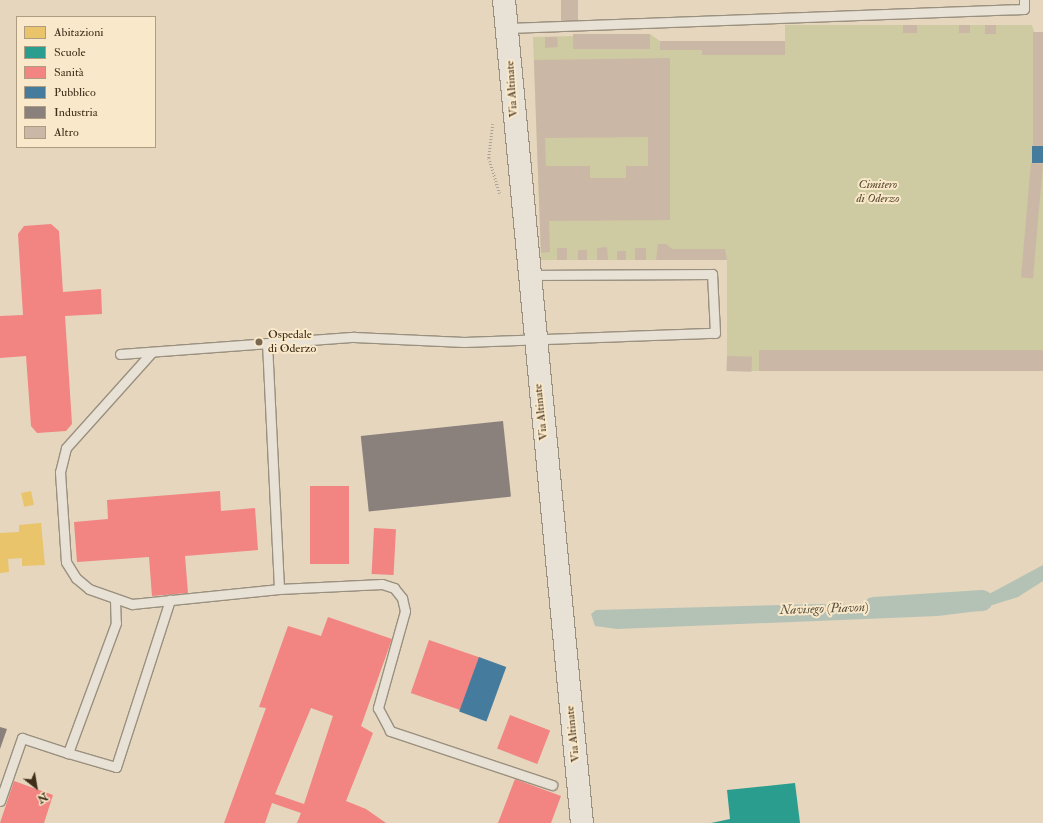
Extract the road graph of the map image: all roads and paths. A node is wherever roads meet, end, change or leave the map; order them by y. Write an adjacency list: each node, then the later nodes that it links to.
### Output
1 (504, 0): 3 (street, Via Altinate)
2 (1024, 0): 3 (lane)
3 (508, 28): 4 (street, Via Altinate)
4 (528, 275): 5 (street, Via Altinate); 5 (lane)
5 (534, 338): 6 (lane); 15 (street, Via Altinate)
6 (267, 343): 7 (lane); 9 (lane)
7 (152, 352): 8 (lane); 10 (lane)
8 (120, 354)
9 (279, 589): 11 (lane); 13 (lane)
10 (115, 600): 11 (lane); 12 (lane)
11 (170, 600): 12 (lane)
12 (68, 753): 14 (lane)
13 (552, 785)
14 (0, 801)
15 (582, 823)

